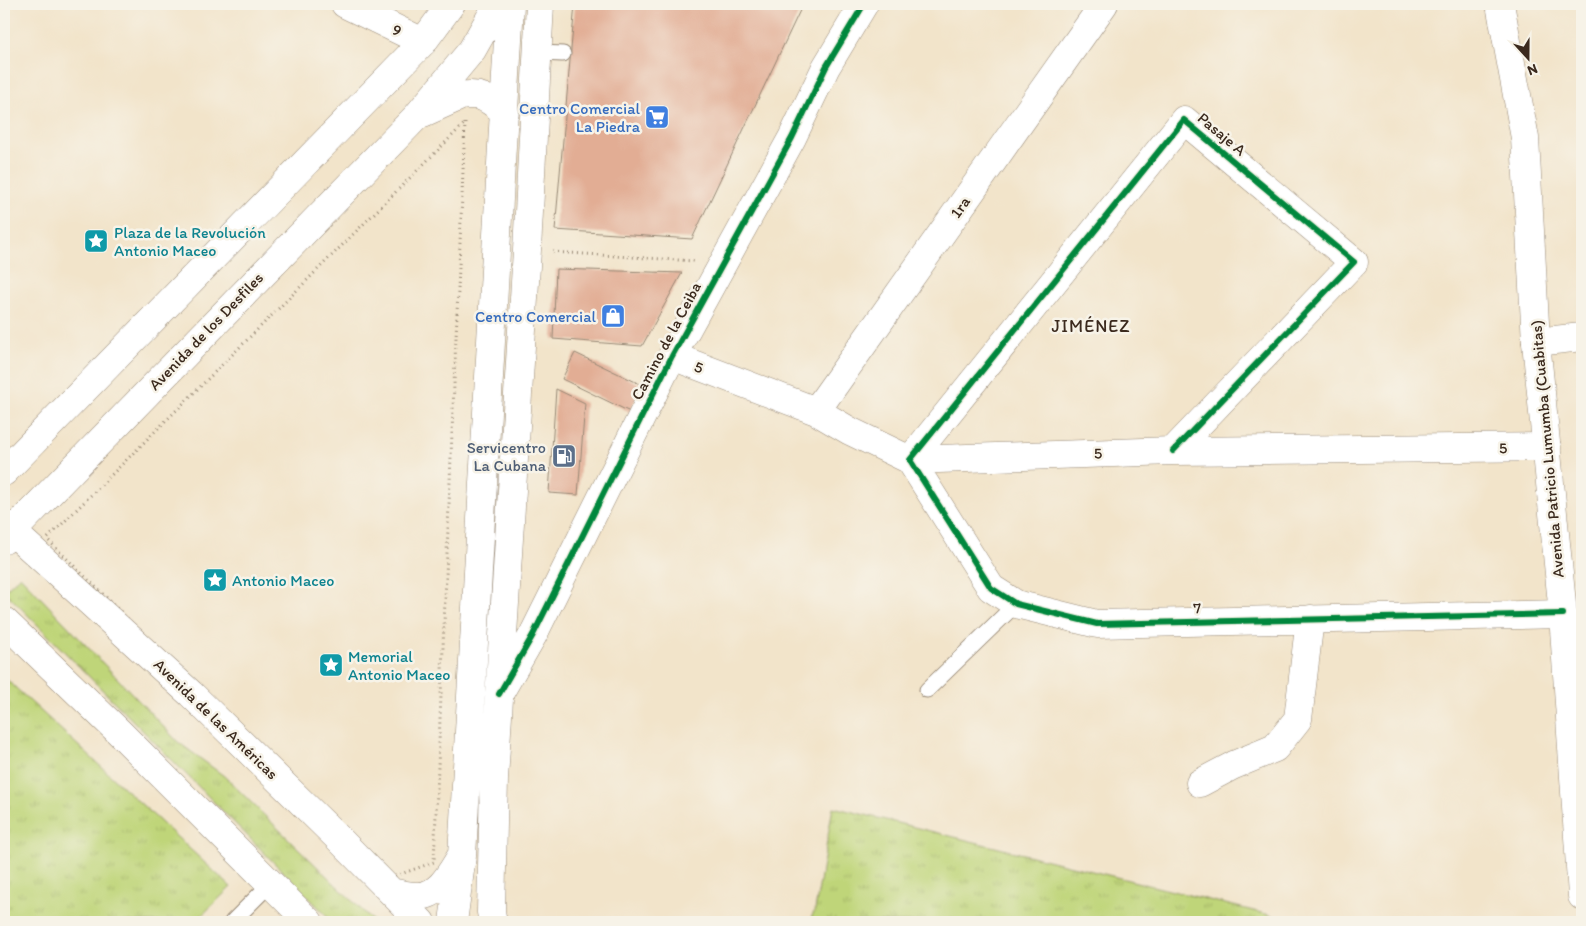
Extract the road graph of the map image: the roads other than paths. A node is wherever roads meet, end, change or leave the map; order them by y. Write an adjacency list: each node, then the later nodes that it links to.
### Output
1 (345, 4): 9 (main road, 9)
2 (451, 4): 9 (main road)
3 (498, 4): 11 (main road, Avenida de los Desfiles)
4 (510, 4): 10 (main road)
5 (540, 4): 26 (main road)
6 (864, 4): 14 (main road, Camino de la Ceiba)
7 (1104, 4): 15 (main road, 1ra)
8 (1500, 4): 13 (main road, Avenida Patricio Lumumba (Cuabitas))
9 (422, 42): 19 (main road)
10 (505, 112): 11 (main road); 28 (main road)
11 (417, 116): 20 (main road, Avenida de los Desfiles)
12 (1582, 337): 13 (main road)
13 (1536, 342): 16 (main road, Avenida Patricio Lumumba (Cuabitas))
14 (672, 356): 15 (main road, 5); 26 (main road, Camino de la Ceiba)
15 (816, 411): 18 (main road, 5)
16 (1547, 447): 17 (main road, 5); 22 (main road, Avenida Patricio Lumumba (Cuabitas))
17 (1173, 451): 18 (main road, 5); 18 (main road, Pasaje A)
18 (910, 460): 21 (main road, 7)
19 (4, 472)
20 (6, 532): 31 (main road, Avenida de las Américas)
21 (1016, 604): 23 (main road, 7); 25 (lane)
22 (1563, 614): 23 (main road, 7); 29 (main road, Avenida Patricio Lumumba (Cuabitas))
23 (1310, 619): 27 (main road)
24 (4, 622): 30 (main road)
25 (928, 690)
26 (499, 694): 37 (main road)
27 (1200, 783)
28 (462, 856): 31 (main road); 36 (main road)
29 (1581, 869): 32 (main road, Avenida Patricio Lumumba (Cuabitas))
30 (270, 884): 33 (lane); 34 (main road)
31 (394, 893): 35 (main road, Avenida de las Américas)
32 (1582, 896)
33 (232, 922)
34 (308, 922)
35 (421, 922)
36 (453, 922)
37 (493, 922)

